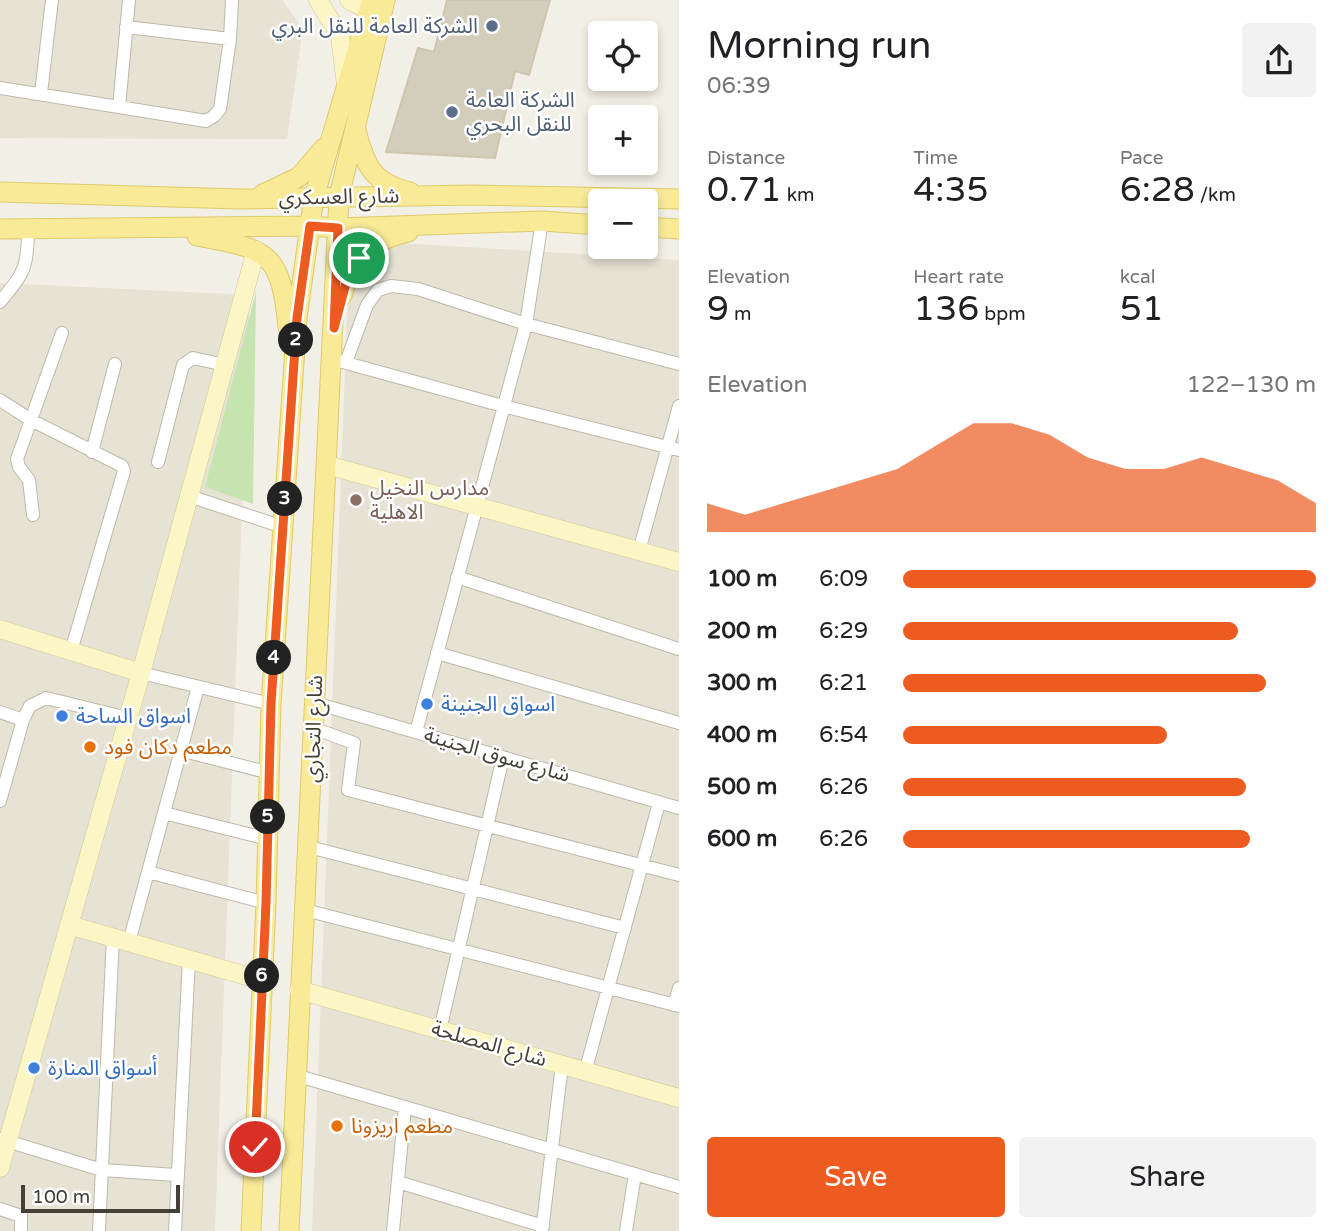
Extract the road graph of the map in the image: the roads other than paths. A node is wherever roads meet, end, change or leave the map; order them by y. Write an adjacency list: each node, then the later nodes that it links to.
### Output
1 (52, 0): 11 (street)
2 (129, 0): 7 (street)
3 (232, 0): 8 (street)
4 (318, 0): 9 (street)
5 (349, 0): 6 (street)
6 (376, 7): 9 (main road); 13 (main road)
7 (126, 27): 8 (street); 12 (street)
8 (230, 39): 12 (street)
9 (347, 86): 13 (main road)
10 (0, 88): 11 (street)
11 (41, 93): 12 (street)
12 (119, 107)
13 (345, 125): 15 (main road); 16 (main road, شارع التجاري); 17 (main road, شارع التجاري); 18 (main road)
14 (0, 192): 18 (main road, شارع العسكري)
15 (470, 195): 17 (main road, شارع العسكري); 19 (main road, شارع العسكري)
16 (314, 197): 17 (main road, شارع العسكري); 18 (main road, شارع العسكري); 23 (main road, شارع التجاري)
17 (339, 197): 24 (main road, شارع التجاري)
18 (240, 199)
19 (679, 200)
20 (542, 221): 21 (main road, شارع العسكري); 22 (main road, شارع العسكري); 32 (street)
21 (442, 223): 24 (main road, شارع العسكري); 33 (main road)
22 (588, 224)
23 (310, 226): 24 (main road, شارع العسكري); 28 (main road, شارع العسكري); 39 (main road, شارع التجاري)
24 (338, 228): 33 (main road, شارع التجاري)
25 (658, 228): 29 (main road)
26 (0, 229): 27 (main road, شارع العسكري)
27 (28, 229): 28 (main road, شارع العسكري); 31 (street)
28 (151, 229): 30 (main road)
29 (679, 229)
30 (256, 250): 38 (street); 39 (main road)
31 (0, 302)
32 (526, 324): 35 (street); 37 (street); 41 (street)
33 (334, 328): 35 (main road, شارع التجاري)
34 (62, 334): 43 (street)
35 (339, 361): 41 (street); 47 (main road, شارع التجاري)
36 (116, 364): 45 (street)
37 (679, 364)
38 (225, 365): 46 (street); 48 (street)
39 (293, 376): 51 (main road, شارع التجاري)
40 (0, 400): 43 (street)
41 (503, 406): 44 (street); 49 (street)
42 (679, 406): 44 (street)
43 (30, 419): 45 (street); 50 (street)
44 (674, 449): 52 (street)
45 (92, 452): 57 (street)
46 (159, 462)
47 (327, 465): 49 (street); 61 (main road, شارع التجاري)
48 (189, 496): 51 (street); 59 (street)
49 (476, 506): 52 (street); 54 (street)
50 (33, 514)
51 (283, 527): 62 (main road, شارع التجاري)
52 (639, 551): 53 (street)
53 (679, 562)
54 (457, 577): 56 (street); 58 (street)
55 (0, 629): 57 (street)
56 (679, 649)
57 (71, 651): 59 (street)
58 (437, 653): 66 (street); 68 (street)
59 (141, 673): 60 (street); 64 (street)
60 (198, 687): 62 (street); 69 (street)
61 (315, 703): 67 (main road, شارع التجاري); 68 (street, شارع سوق الجنينة)
62 (271, 704): 71 (main road, شارع التجاري)
63 (0, 712): 65 (street)
64 (128, 718): 65 (street); 85 (street)
65 (23, 720): 72 (street)
66 (679, 723)
67 (313, 728): 76 (street); 78 (main road, شارع التجاري)
68 (416, 732): 70 (street, شارع سوق الجنينة)
69 (180, 750): 71 (street); 75 (street)
70 (503, 757): 73 (street, شارع سوق الجنينة); 76 (street)
71 (270, 773): 77 (main road, شارع التجاري)
72 (0, 801)
73 (659, 803): 74 (street, شارع سوق الجنينة); 79 (street)
74 (679, 808)
75 (163, 813): 77 (street); 80 (street)
76 (487, 826): 79 (street); 82 (street)
77 (268, 839): 83 (main road, شارع التجاري)
78 (309, 847): 82 (street); 84 (main road, شارع التجاري)
79 (642, 866): 81 (street); 86 (street)
80 (148, 872): 83 (street); 87 (street)
81 (679, 875)
82 (472, 888): 86 (street); 88 (street)
83 (266, 903): 90 (main road, شارع التجاري)
84 (305, 910): 88 (street); 93 (main road, شارع التجاري)
85 (69, 925): 87 (street); 101 (street)
86 (625, 928): 91 (street)
87 (121, 940): 89 (street); 104 (street)
88 (458, 950): 91 (street); 95 (street)
89 (190, 960): 90 (street); 106 (street)
90 (261, 980): 114 (main road, شارع التجاري)
91 (608, 988): 94 (street); 97 (street)
92 (679, 988): 94 (street)
93 (299, 990): 95 (street, شارع المصلحة); 98 (main road, شارع التجاري)
94 (677, 1006)
95 (440, 1030): 96 (street, شارع المصلحة)
96 (562, 1065): 97 (street, شارع المصلحة); 102 (street)
97 (585, 1072): 99 (street, شارع المصلحة)
98 (295, 1074): 100 (street); 115 (main road, شارع التجاري)
99 (679, 1098)
100 (405, 1107): 102 (street); 107 (street)
101 (4, 1141): 103 (street); 104 (street)
102 (551, 1150): 105 (street); 110 (street)
103 (0, 1168)
104 (102, 1170): 106 (street); 112 (street)
105 (635, 1174): 108 (street); 117 (street)
106 (176, 1175): 113 (street)
107 (398, 1182): 110 (street); 116 (street)
108 (679, 1187)
109 (0, 1209): 111 (street)
110 (542, 1228)
111 (21, 1231)
112 (99, 1231)
113 (175, 1231)
114 (251, 1231)
115 (289, 1231)
116 (393, 1231)
117 (626, 1231)

